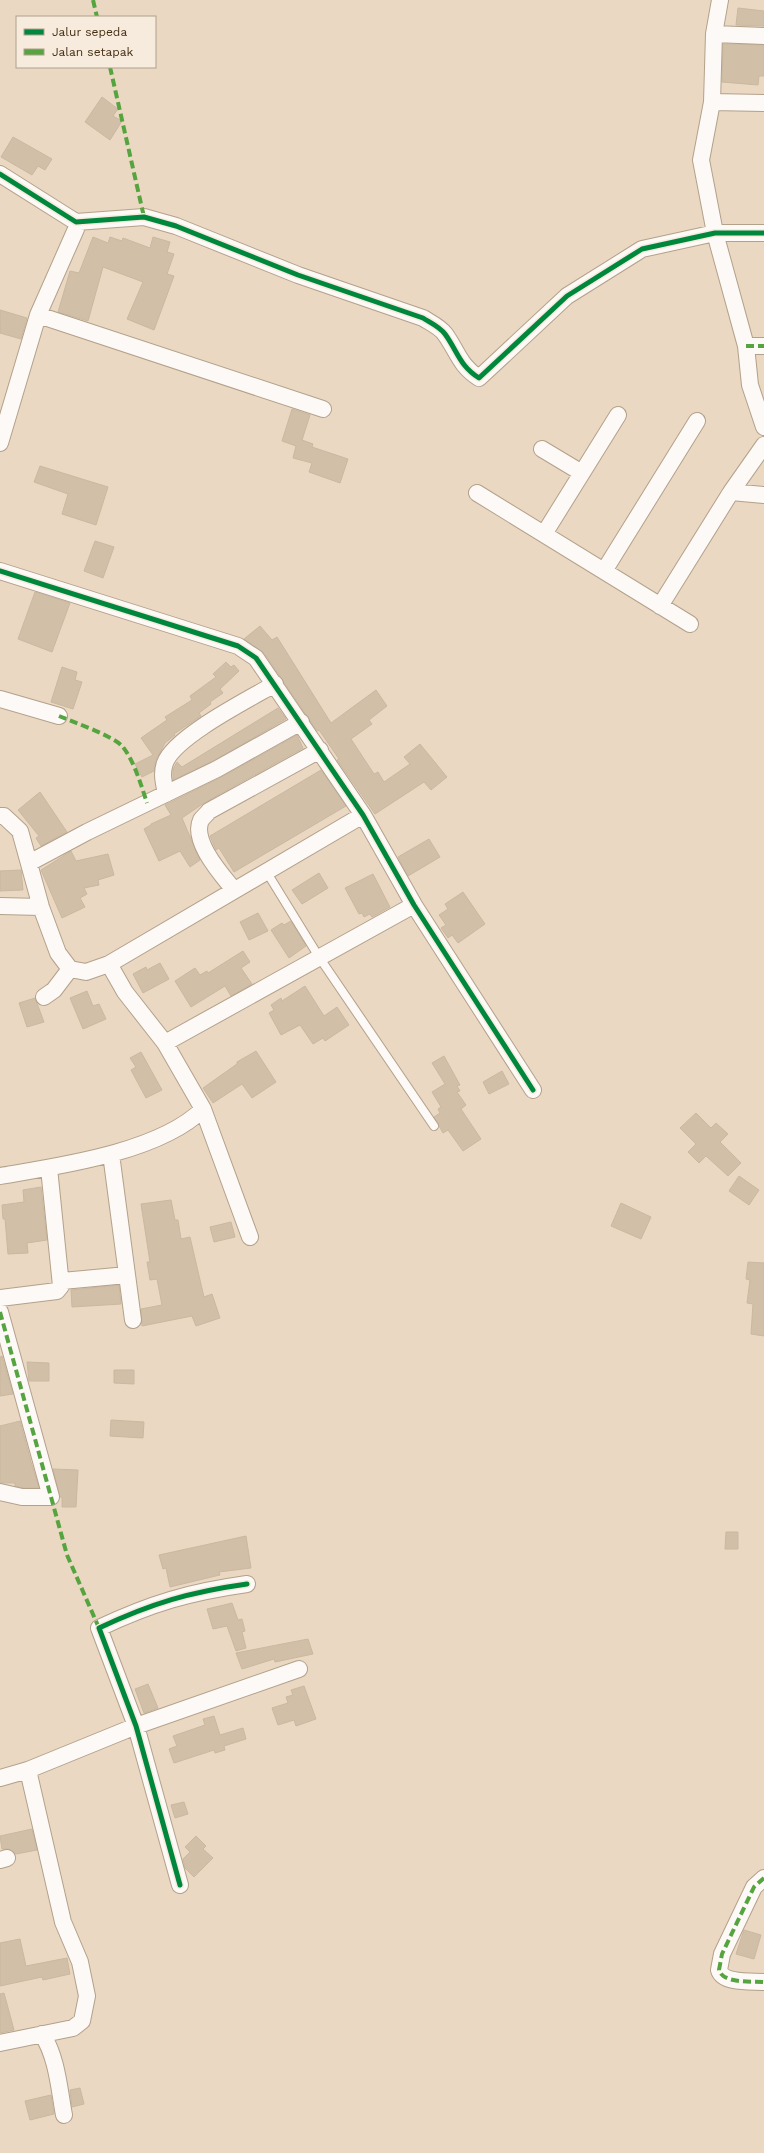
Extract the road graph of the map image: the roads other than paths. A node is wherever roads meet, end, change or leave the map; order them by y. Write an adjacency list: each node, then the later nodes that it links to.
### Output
1 (720, 0): 2 (street)
2 (714, 34): 3 (street); 4 (street)
3 (764, 36)
4 (712, 102): 5 (street); 8 (street)
5 (764, 103)
6 (0, 174): 7 (street)
7 (76, 222): 8 (street); 10 (street)
8 (715, 233): 9 (street); 11 (street)
9 (764, 234)
10 (38, 315): 13 (street); 17 (street)
11 (746, 346): 12 (street); 16 (street)
12 (764, 346)
13 (323, 409)
14 (618, 415): 20 (street)
15 (697, 421): 26 (street)
16 (764, 427)
17 (0, 443)
18 (764, 445): 21 (street)
19 (542, 449): 20 (street)
20 (582, 473): 24 (street)
21 (731, 492): 23 (street); 27 (street)
22 (477, 493): 24 (street)
23 (764, 495)
24 (544, 534): 26 (street)
25 (0, 571): 29 (street)
26 (604, 571): 27 (street)
27 (660, 606): 28 (street)
28 (690, 624)
29 (275, 684): 32 (street); 34 (street)
30 (0, 699): 31 (street)
31 (59, 716)
32 (301, 722): 33 (street); 34 (street)
33 (320, 750): 35 (street); 39 (street)
34 (166, 794): 37 (street)
35 (363, 814): 38 (street); 40 (street)
36 (0, 816): 37 (street)
37 (29, 863): 42 (street)
38 (266, 871): 39 (street); 43 (lane)
39 (234, 890): 44 (street)
40 (414, 905): 43 (street); 48 (street)
41 (0, 906): 42 (street)
42 (41, 907): 45 (street)
43 (319, 957): 47 (street); 50 (lane)
44 (109, 964): 45 (street); 47 (street)
45 (70, 969): 46 (street)
46 (44, 997)
47 (165, 1043): 49 (street)
48 (533, 1090)
49 (204, 1109): 51 (street); 54 (street)
50 (434, 1126)
51 (111, 1154): 52 (street); 55 (street)
52 (49, 1168): 53 (street); 56 (street)
53 (0, 1176)
54 (250, 1237)
55 (127, 1275): 56 (street); 59 (street)
56 (62, 1281): 57 (street)
57 (0, 1298)
58 (0, 1312): 60 (street)
59 (133, 1320)
60 (0, 1492)
61 (247, 1584): 63 (street)
62 (299, 1669): 63 (street)
63 (136, 1726): 64 (street); 67 (street)
64 (28, 1770): 65 (street); 69 (street)
65 (0, 1778)
66 (764, 1878): 68 (street)
67 (180, 1885)
68 (764, 1982)
69 (42, 2034): 70 (street); 71 (street)
70 (0, 2043)
71 (64, 2115)

